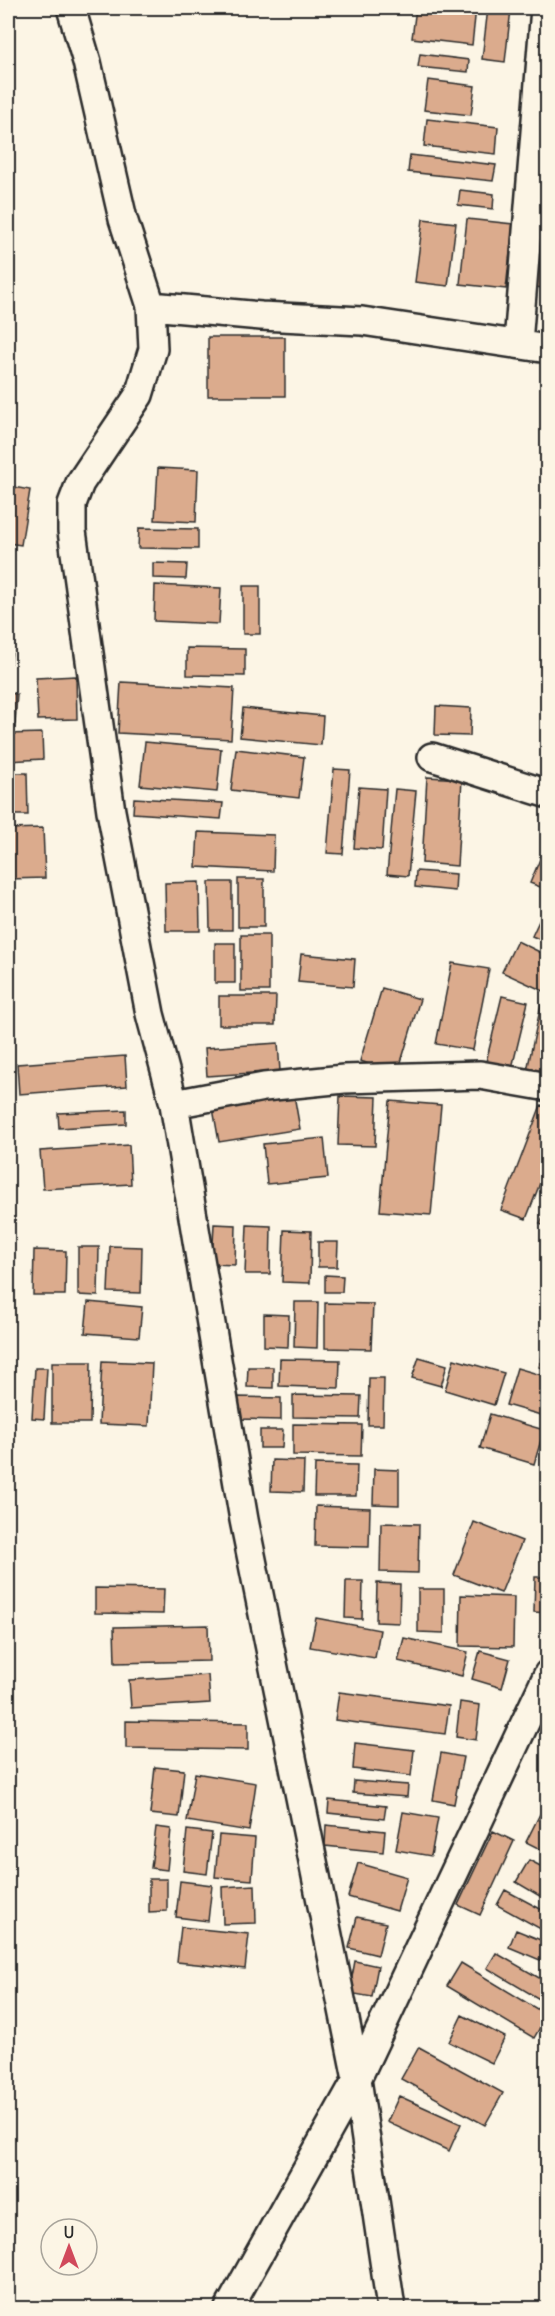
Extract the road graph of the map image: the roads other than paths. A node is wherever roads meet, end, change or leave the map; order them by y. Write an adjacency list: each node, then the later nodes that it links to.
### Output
1 (70, 8): 3 (street)
2 (545, 8): 4 (street)
3 (151, 306): 4 (street); 9 (street)
4 (518, 343): 5 (street)
5 (548, 349)
6 (432, 757): 7 (street)
7 (548, 794)
8 (548, 1087): 9 (street)
9 (174, 1104): 11 (street)
10 (548, 1674): 11 (street)
11 (357, 2079): 12 (street); 13 (street)
12 (229, 2308)
13 (391, 2308)

